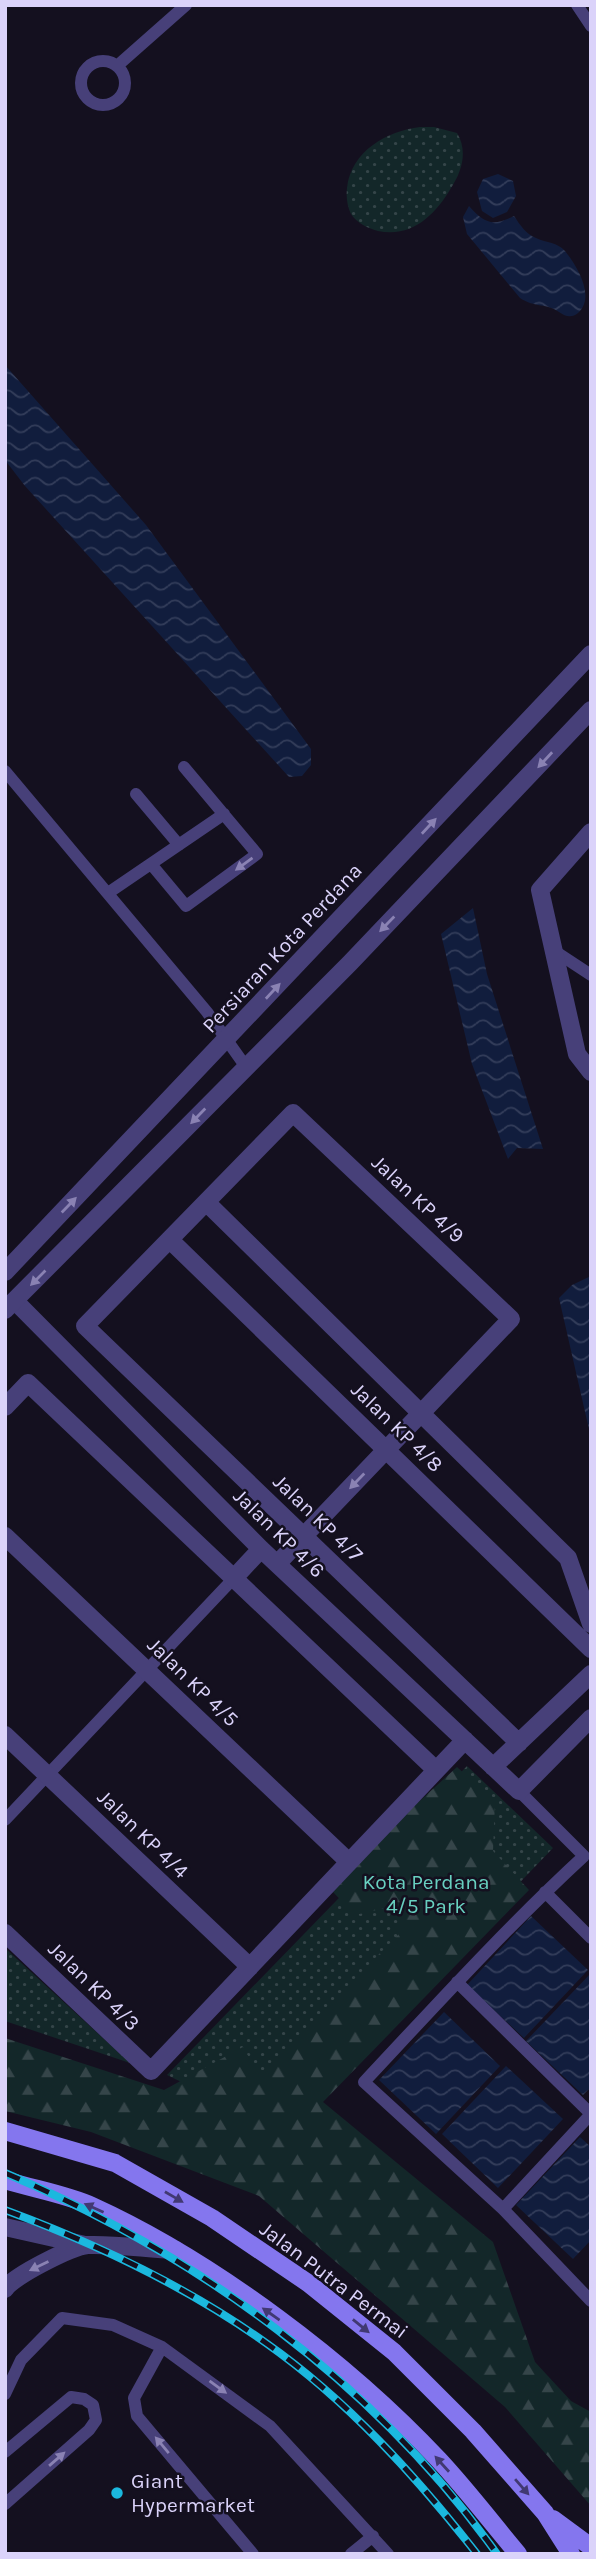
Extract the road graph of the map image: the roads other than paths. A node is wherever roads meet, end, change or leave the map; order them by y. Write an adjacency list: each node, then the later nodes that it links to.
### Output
1 (186, 5): 4 (lane)
2 (577, 5): 3 (lane)
3 (591, 26)
4 (117, 66)
5 (591, 654): 17 (street, Persiaran Kota Perdana, one-way to 5)
6 (591, 710): 18 (street, one-way to 18)
7 (184, 767): 10 (lane)
8 (5, 771): 14 (lane)
9 (136, 794): 12 (lane)
10 (224, 814): 12 (lane); 13 (lane, one-way to 13)
11 (588, 841): 15 (street)
12 (179, 845): 13 (lane)
13 (151, 864): 14 (lane)
14 (108, 893): 17 (lane)
15 (553, 950): 16 (lane); 19 (street)
16 (591, 975)
17 (226, 1041): 18 (lane); 22 (street, Persiaran Kota Perdana, one-way to 17)
18 (246, 1067): 23 (street, one-way to 23)
19 (591, 1072)
20 (206, 1202): 21 (street); 25 (street, Jalan KP 4/8); 25 (street, Jalan KP 4/9)
21 (170, 1240): 26 (street, Jalan KP 4/8); 28 (street, Jalan KP 4/7)
22 (5, 1272)
23 (10, 1306): 29 (street, Jalan KP 4/6)
24 (5, 1407): 31 (street)
25 (421, 1413): 26 (street); 32 (street, Jalan KP 4/8)
26 (387, 1449): 28 (street, one-way to 28); 33 (street, Jalan KP 4/8)
27 (5, 1536): 34 (street, Jalan KP 4/5)
28 (304, 1536): 30 (street); 39 (street, Jalan KP 4/7)
29 (261, 1549): 30 (street, Jalan KP 4/6); 31 (street)
30 (277, 1564): 38 (street, Jalan KP 4/6)
31 (234, 1578): 34 (lane); 41 (street)
32 (591, 1624)
33 (591, 1649)
34 (147, 1670): 42 (lane); 46 (street, Jalan KP 4/5)
35 (591, 1674): 39 (street)
36 (591, 1717): 43 (street)
37 (5, 1735): 42 (street, Jalan KP 4/4)
38 (465, 1740): 40 (street, Jalan KP 4/6); 41 (street)
39 (519, 1743): 40 (street)
40 (493, 1767): 43 (street, Jalan KP 4/6)
41 (436, 1770): 46 (street)
42 (48, 1775): 44 (lane); 50 (street, Jalan KP 4/4)
43 (519, 1791): 45 (lane)
44 (5, 1820)
45 (589, 1858): 47 (lane)
46 (349, 1862): 50 (street)
47 (545, 1892): 49 (lane); 51 (lane)
48 (5, 1933): 50 (street, Jalan KP 4/3)
49 (591, 1938)
50 (250, 1967)
51 (457, 1982): 52 (lane); 55 (lane)
52 (591, 2114): 55 (lane)
53 (5, 2131): 65 (main road, Jalan Putra Permai, one-way to 65)
54 (5, 2180): 58 (main road, one-way to 54)
55 (503, 2209): 60 (lane)
56 (5, 2227): 57 (street)
57 (85, 2245): 58 (street); 59 (street, one-way to 59)
58 (176, 2250): 71 (main road, one-way to 58)
59 (5, 2289)
60 (591, 2301)
61 (160, 2351): 62 (lane); 66 (lane, one-way to 66); 68 (lane, one-way to 61)
62 (5, 2394)
63 (5, 2452): 64 (lane, one-way to 63)
64 (5, 2504)
65 (545, 2513): 67 (main road); 72 (main road, Jalan Putra Permai)
66 (373, 2536): 69 (lane); 70 (lane)
67 (591, 2547)
68 (253, 2554)
69 (351, 2554)
70 (388, 2554)
71 (518, 2554)
72 (571, 2554)

